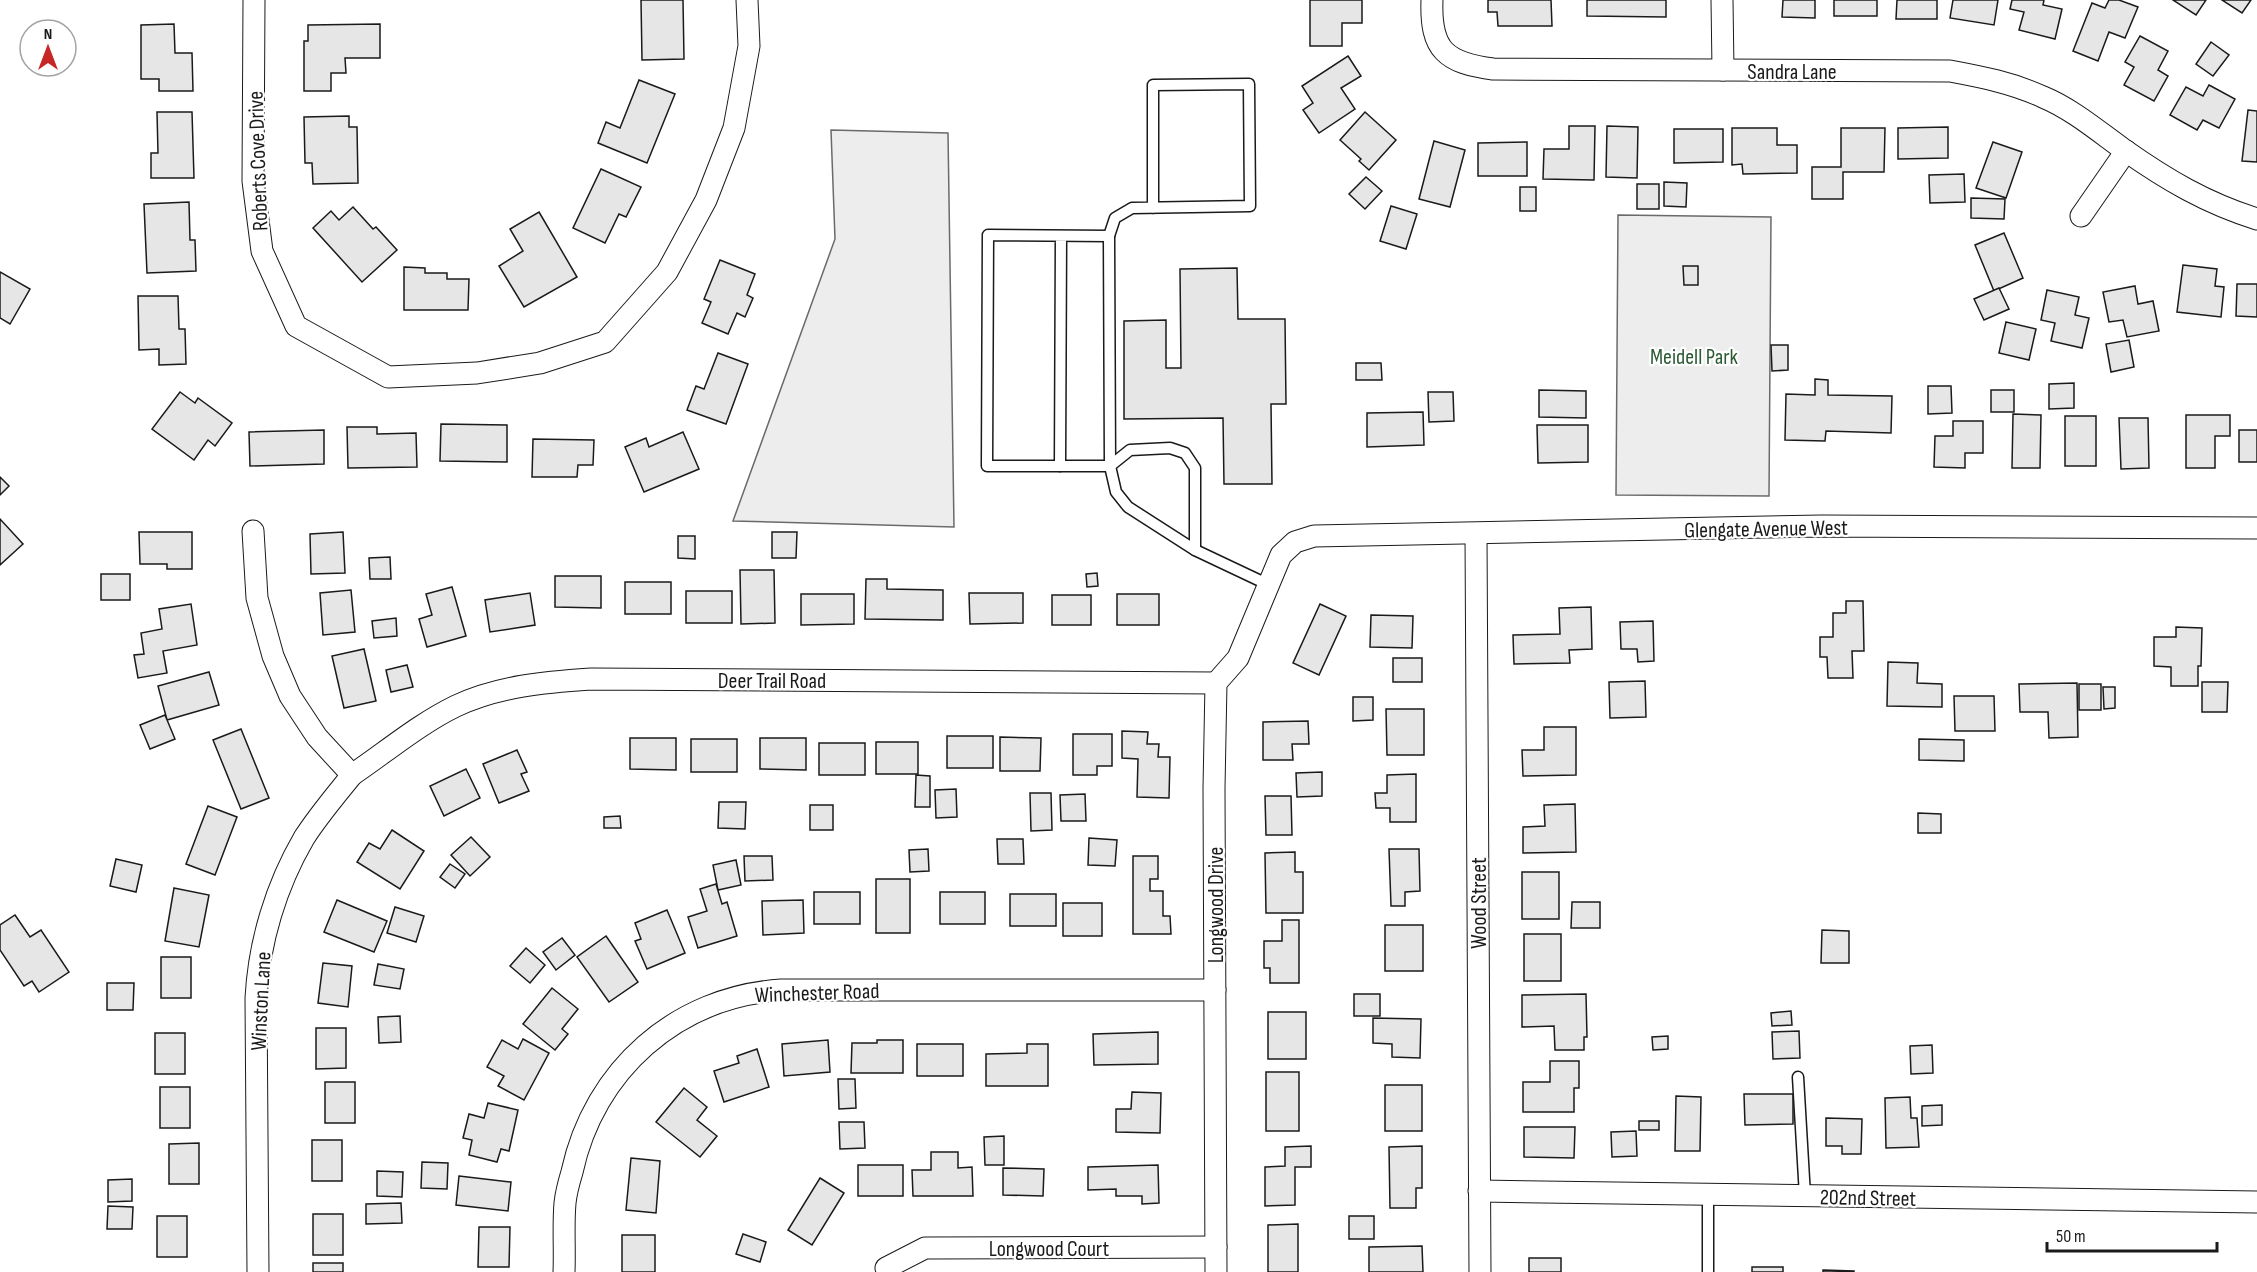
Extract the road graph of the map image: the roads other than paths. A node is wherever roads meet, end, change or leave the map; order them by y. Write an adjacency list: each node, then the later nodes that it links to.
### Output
1 (254, 0): 2 (street, Roberts Cove Drive)
2 (747, 0)
3 (1432, 0): 5 (street, Sandra Lane)
4 (1722, 0): 5 (street)
5 (1723, 70): 6 (street, Sandra Lane)
6 (2126, 151): 8 (street); 9 (street, Sandra Lane)
7 (1153, 208): 7 (lane); 11 (lane)
8 (2081, 216)
9 (2257, 219)
10 (1061, 236): 11 (lane); 12 (lane); 12 (lane)
11 (1109, 236): 13 (lane)
12 (1060, 466): 13 (lane)
13 (1110, 466): 17 (lane); 17 (lane)
14 (2257, 528): 16 (street, Glengate Avenue West)
15 (253, 531): 20 (street)
16 (1476, 534): 18 (street, Glengate Avenue West); 23 (street, Wood Street)
17 (1195, 550): 18 (lane)
18 (1269, 585): 19 (street)
19 (1216, 683): 20 (street, Deer Trail Road); 21 (street, Longwood Drive)
20 (352, 775): 29 (street, Winston Lane)
21 (1215, 990): 27 (street, Longwood Drive); 30 (street, Winchester Road)
22 (1798, 1077): 25 (lane)
23 (1479, 1191): 24 (street, 202nd Street); 32 (street, Wood Street)
24 (1708, 1194): 25 (street, 202nd Street); 33 (lane)
25 (1805, 1196): 26 (street, 202nd Street)
26 (2257, 1202)
27 (1216, 1247): 28 (street, Longwood Court); 31 (street, Longwood Drive)
28 (886, 1268)
29 (258, 1272)
30 (564, 1272)
31 (1216, 1272)
32 (1480, 1272)
33 (1708, 1272)

